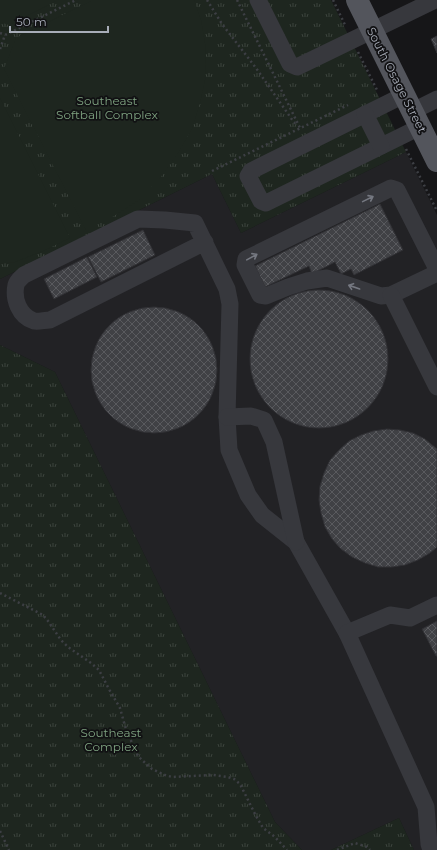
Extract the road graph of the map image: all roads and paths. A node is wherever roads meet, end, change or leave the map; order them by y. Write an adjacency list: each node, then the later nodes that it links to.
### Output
1 (76, 0): 9 (path)
2 (207, 0): 15 (path)
3 (237, 0): 15 (path)
4 (258, 0): 7 (street)
5 (357, 0): 7 (main road, South Osage Street)
6 (435, 0): 7 (street)
7 (372, 31): 13 (main road, South Osage Street)
8 (0, 33): 9 (path)
9 (5, 35): 10 (path)
10 (0, 49)
11 (437, 100): 13 (street)
12 (349, 104): 16 (path)
13 (412, 111): 14 (street); 17 (street); 18 (main road, South Osage Street)
14 (365, 114): 17 (street); 17 (street)
15 (297, 123): 16 (path)
16 (300, 128): 19 (path)
17 (381, 146)
18 (437, 161)
19 (212, 171)
20 (205, 242): 20 (street); 25 (street)
21 (437, 269): 23 (street, one-way to 21)
22 (437, 273): 23 (street)
23 (391, 295): 24 (street)
24 (437, 387)
25 (227, 417): 26 (street); 26 (street)
26 (296, 542): 29 (street)
27 (0, 593): 32 (path)
28 (437, 605): 29 (street)
29 (347, 633): 35 (street)
30 (0, 831): 31 (path)
31 (9, 850)
32 (287, 850)
33 (337, 850): 34 (path)
34 (370, 850)
35 (431, 850)

